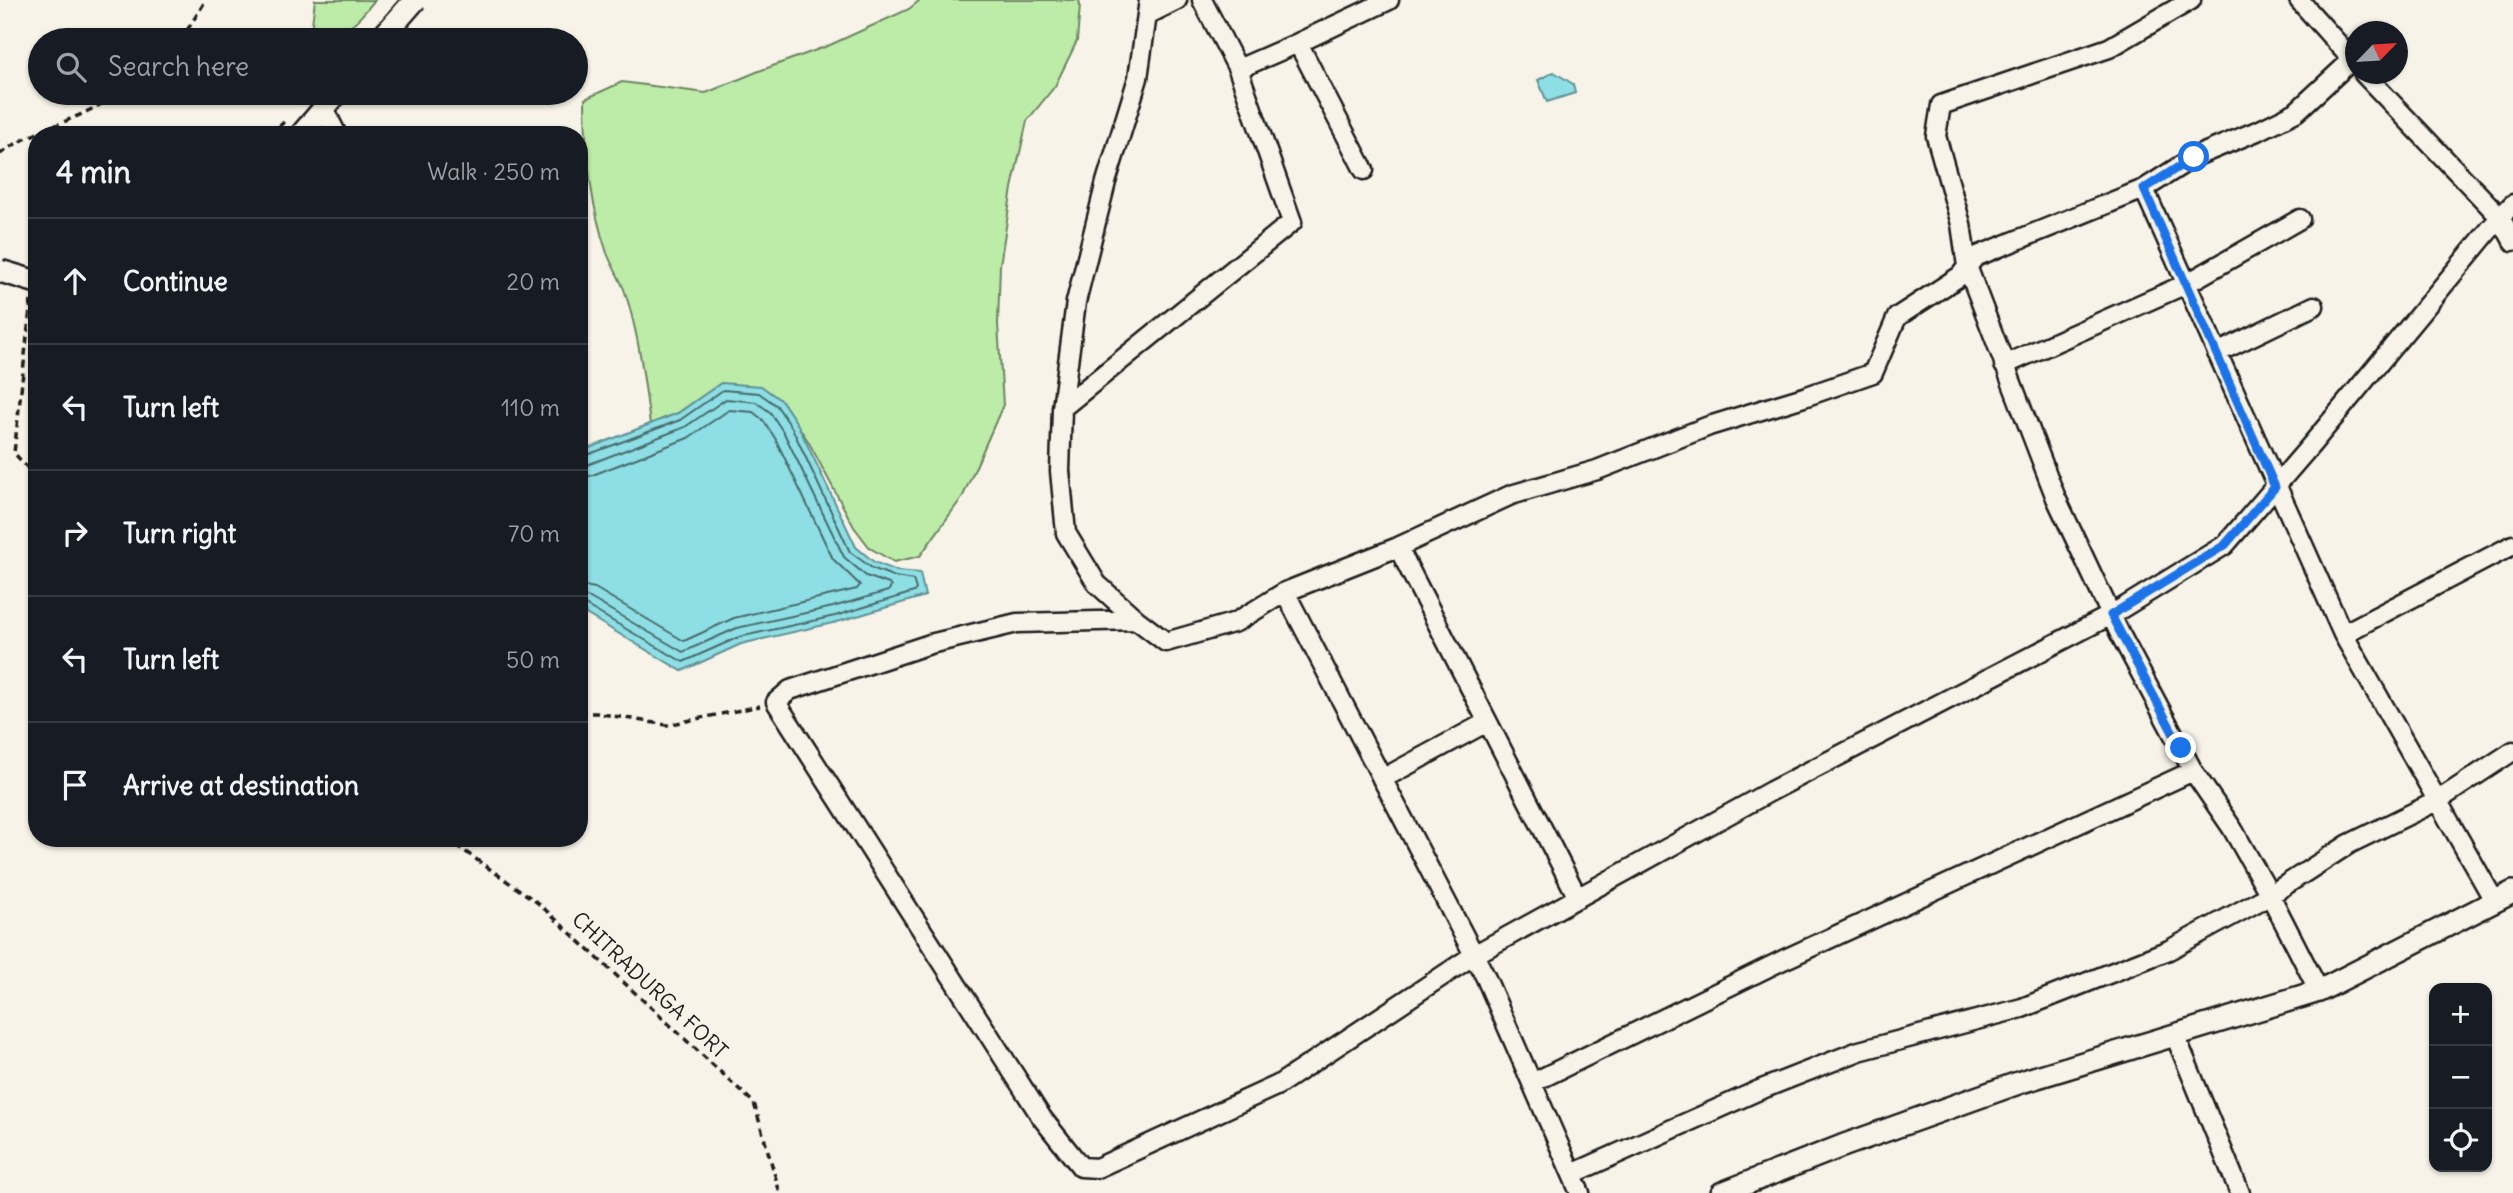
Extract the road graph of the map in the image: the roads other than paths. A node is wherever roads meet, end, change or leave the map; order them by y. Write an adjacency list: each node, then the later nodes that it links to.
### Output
1 (415, 0): 8 (street, bridge)
2 (1177, 0): 7 (street)
3 (1202, 0): 11 (street)
4 (1388, 0): 9 (street)
5 (2192, 0): 23 (street)
6 (2299, 0): 10 (street)
7 (1149, 7): 30 (street)
8 (390, 28)
9 (1298, 43): 11 (street); 18 (street)
10 (2345, 52)
11 (1238, 69): 30 (street)
12 (2345, 75): 19 (street)
13 (2376, 84): 20 (street)
14 (327, 105): 16 (street)
15 (332, 105): 17 (street)
16 (309, 126)
17 (335, 126)
18 (1364, 170)
19 (2144, 189): 23 (street); 25 (street)
20 (2506, 210): 22 (street); 31 (street)
21 (2300, 219): 25 (street)
22 (2513, 241)
23 (1967, 266): 29 (street); 33 (street)
24 (0, 271): 26 (street, bridge)
25 (2185, 282): 28 (street); 29 (street)
26 (28, 285)
27 (2314, 306): 28 (street)
28 (2217, 353): 31 (street)
29 (2004, 365): 35 (street)
30 (1062, 408): 36 (street)
31 (2275, 487): 35 (street); 37 (street)
32 (2513, 545): 37 (street)
33 (1398, 547): 34 (street); 38 (street)
34 (1285, 592): 36 (street); 41 (street)
35 (2111, 615): 40 (street); 45 (street)
36 (1137, 620): 46 (street)
37 (2343, 634): 42 (street)
38 (1488, 722): 41 (street); 45 (street)
39 (2513, 751): 42 (street)
40 (2193, 771): 43 (street); 49 (street)
41 (1382, 779): 46 (street)
42 (2437, 799): 43 (street); 44 (street)
43 (2270, 895): 47 (street); 50 (street)
44 (2504, 897): 47 (street)
45 (1578, 898): 46 (street)
46 (1474, 956): 49 (street)
47 (2319, 991): 48 (street)
48 (2175, 1035): 52 (street); 53 (street)
49 (1532, 1083): 50 (street)
50 (1572, 1174): 51 (street)
51 (1580, 1193)
52 (1722, 1193)
53 (2240, 1193)

